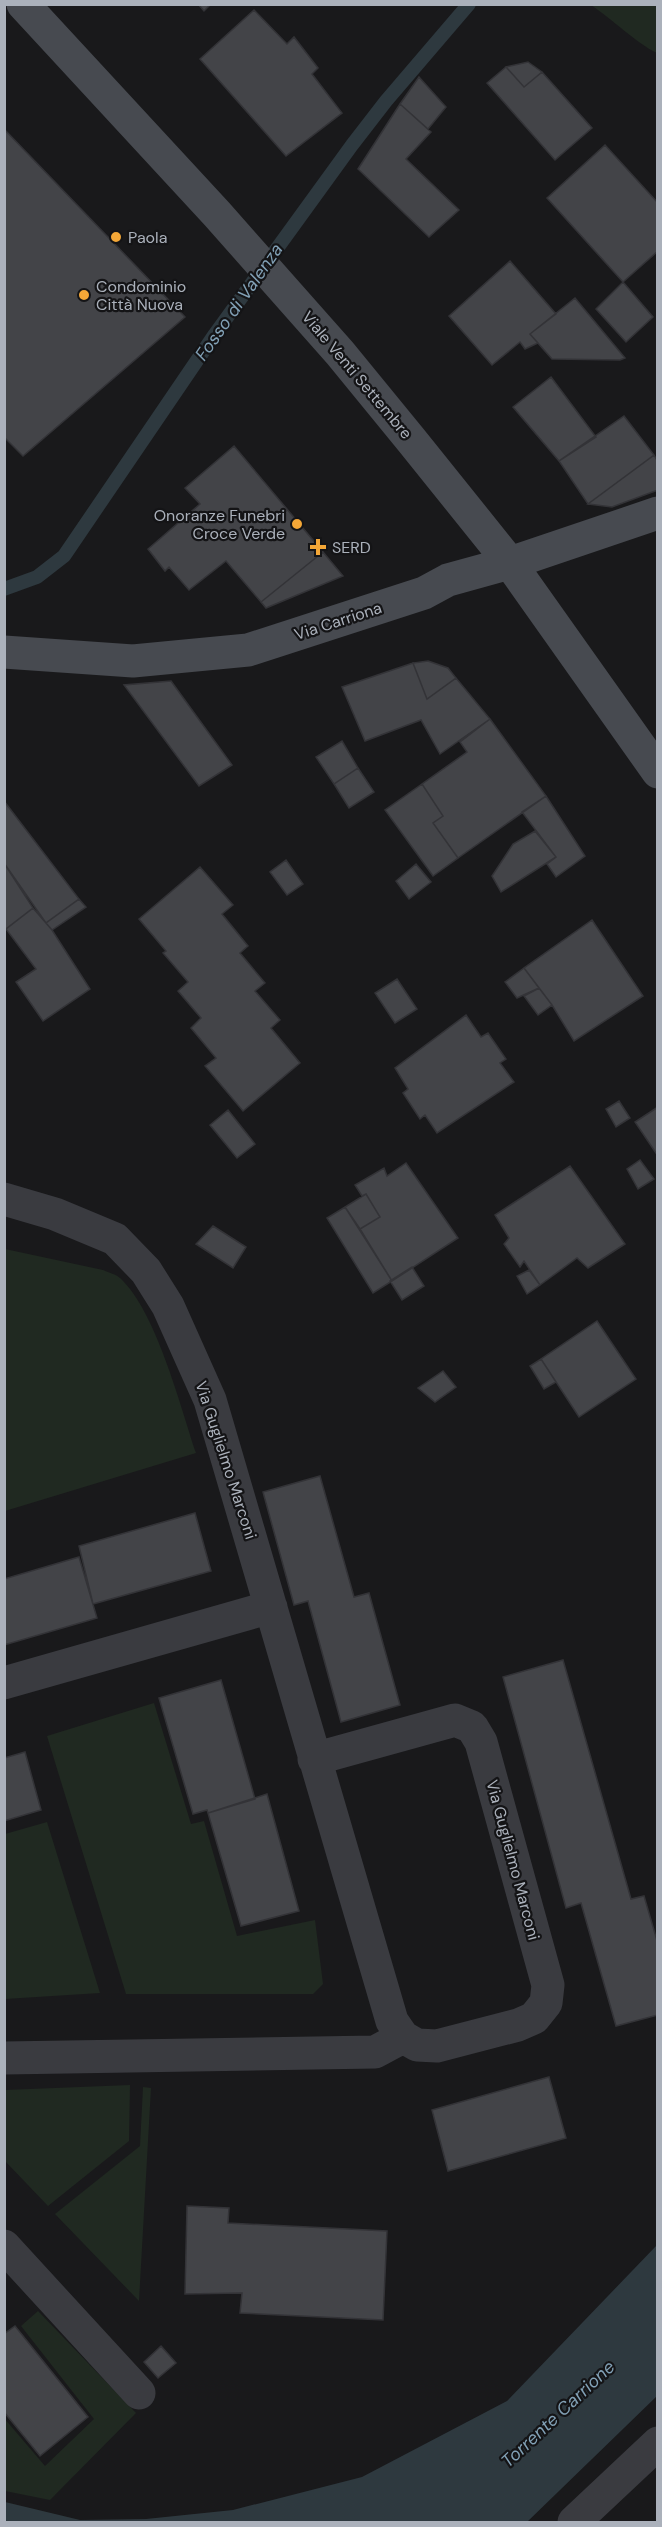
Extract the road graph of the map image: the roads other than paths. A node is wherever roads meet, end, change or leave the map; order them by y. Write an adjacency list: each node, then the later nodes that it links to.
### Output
1 (23, 4): 3 (main road, Viale Venti Settembre)
2 (657, 513): 3 (main road, Via Carriona)
3 (510, 563): 4 (main road, Via Carriona); 5 (main road, Viale Venti Settembre)
4 (4, 652)
5 (657, 772)
6 (4, 1199): 7 (street, Via Guglielmo Marconi)
7 (271, 1607): 8 (street); 9 (street, Via Guglielmo Marconi)
8 (4, 1683)
9 (314, 1759): 10 (street, Via Guglielmo Marconi); 10 (street, Via Guglielmo Marconi)
10 (403, 2037): 11 (street)
11 (4, 2058)
12 (4, 2246): 13 (street)
13 (139, 2393)
14 (657, 2443): 15 (street)
15 (574, 2523)

